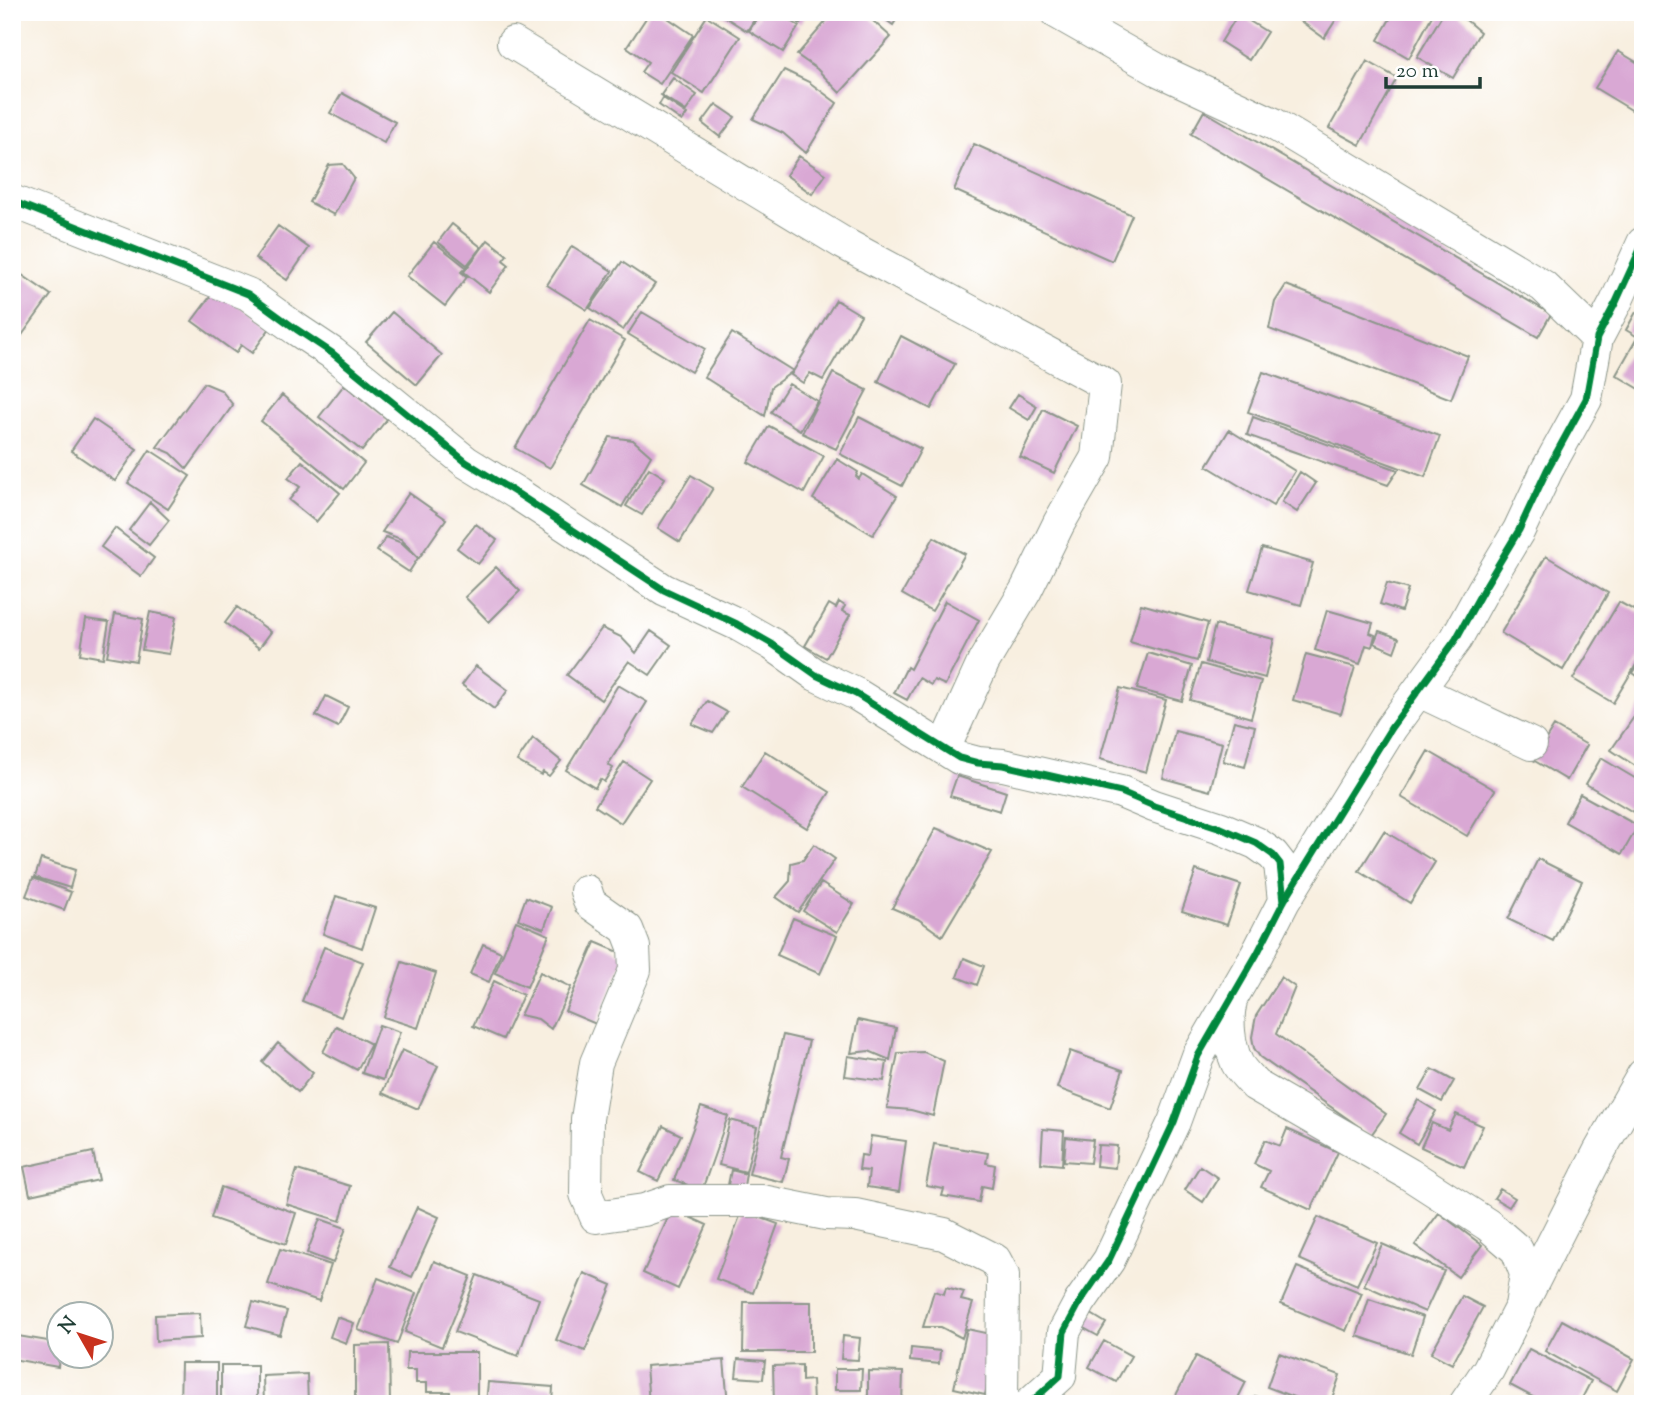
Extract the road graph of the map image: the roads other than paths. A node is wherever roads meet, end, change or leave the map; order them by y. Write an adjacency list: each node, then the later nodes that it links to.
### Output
1 (1056, 12): 5 (street)
2 (513, 43): 8 (street)
3 (12, 201): 8 (street)
4 (1643, 243): 5 (street)
5 (1597, 338): 6 (street)
6 (1419, 691): 7 (street); 10 (street)
7 (1531, 744)
8 (944, 749): 10 (street)
9 (586, 891): 14 (street)
10 (1284, 901): 11 (street)
11 (1232, 996): 13 (street); 15 (street)
12 (1643, 1075): 13 (street)
13 (1521, 1306): 16 (street)
14 (1002, 1404)
15 (1029, 1404)
16 (1465, 1404)

